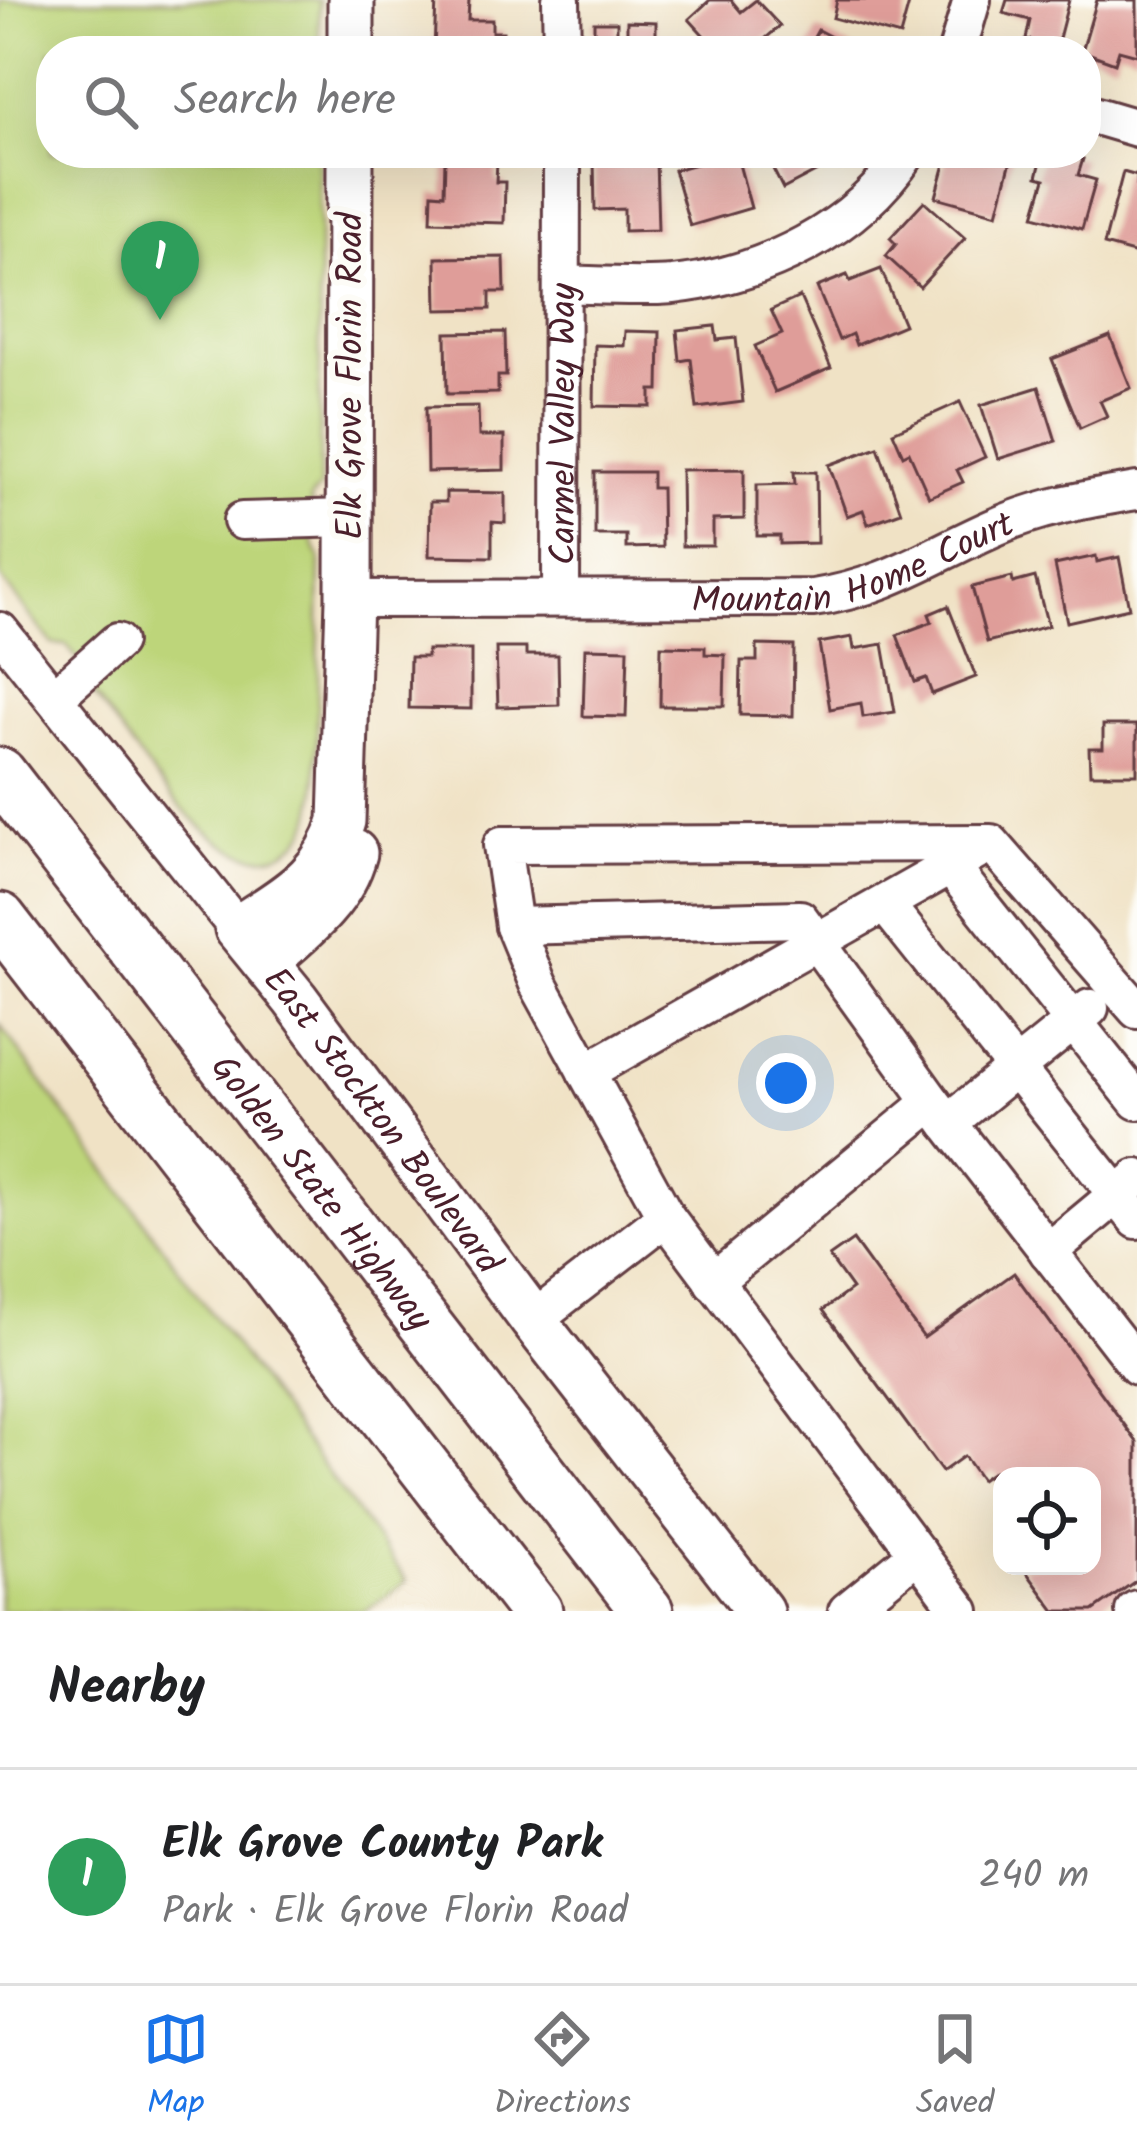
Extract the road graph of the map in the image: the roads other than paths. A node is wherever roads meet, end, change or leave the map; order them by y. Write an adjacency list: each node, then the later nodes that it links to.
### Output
1 (351, 0): 4 (main road)
2 (562, 0): 5 (street)
3 (972, 0): 6 (street)
4 (350, 36)
5 (562, 36)
6 (961, 36)
7 (1101, 117): 8 (street)
8 (1137, 128)
9 (350, 168): 14 (main road, Elk Grove Florin Road)
10 (562, 168): 12 (street)
11 (894, 168): 12 (street, Carmel Valley Way)
12 (562, 284): 16 (street, Carmel Valley Way)
13 (1137, 491): 16 (street, Mountain Home Court)
14 (348, 518): 15 (street); 17 (main road, Elk Grove Florin Road)
15 (242, 521)
16 (561, 598): 17 (street, Carmel Valley Way)
17 (349, 599): 28 (main road, Elk Grove Florin Road)
18 (0, 632): 20 (street, East Stockton Boulevard)
19 (117, 642): 20 (street)
20 (54, 698): 28 (street, East Stockton Boulevard)
21 (0, 773): 43 (highway, Golden State Highway)
22 (991, 843): 23 (street); 26 (street); 29 (street)
23 (950, 866): 24 (street); 30 (street)
24 (885, 904): 27 (street); 31 (street)
25 (0, 919): 42 (highway)
26 (514, 926): 27 (street); 32 (street)
27 (817, 942): 32 (street); 34 (street)
28 (252, 945): 39 (main road, East Stockton Boulevard)
29 (1126, 998): 30 (street)
30 (1073, 1021): 31 (street); 33 (street)
31 (1015, 1067): 34 (street); 35 (street)
32 (586, 1072): 36 (street)
33 (1137, 1101)
34 (940, 1112): 37 (street); 38 (street)
35 (1130, 1197): 37 (street)
36 (666, 1217): 38 (street); 39 (street)
37 (1048, 1252): 40 (street)
38 (713, 1282): 41 (street)
39 (532, 1321): 44 (main road, East Stockton Boulevard)
40 (1137, 1366)
41 (918, 1553): 45 (street); 46 (street)
42 (536, 1611)
43 (647, 1611)
44 (760, 1611)
45 (848, 1611)
46 (962, 1611)

